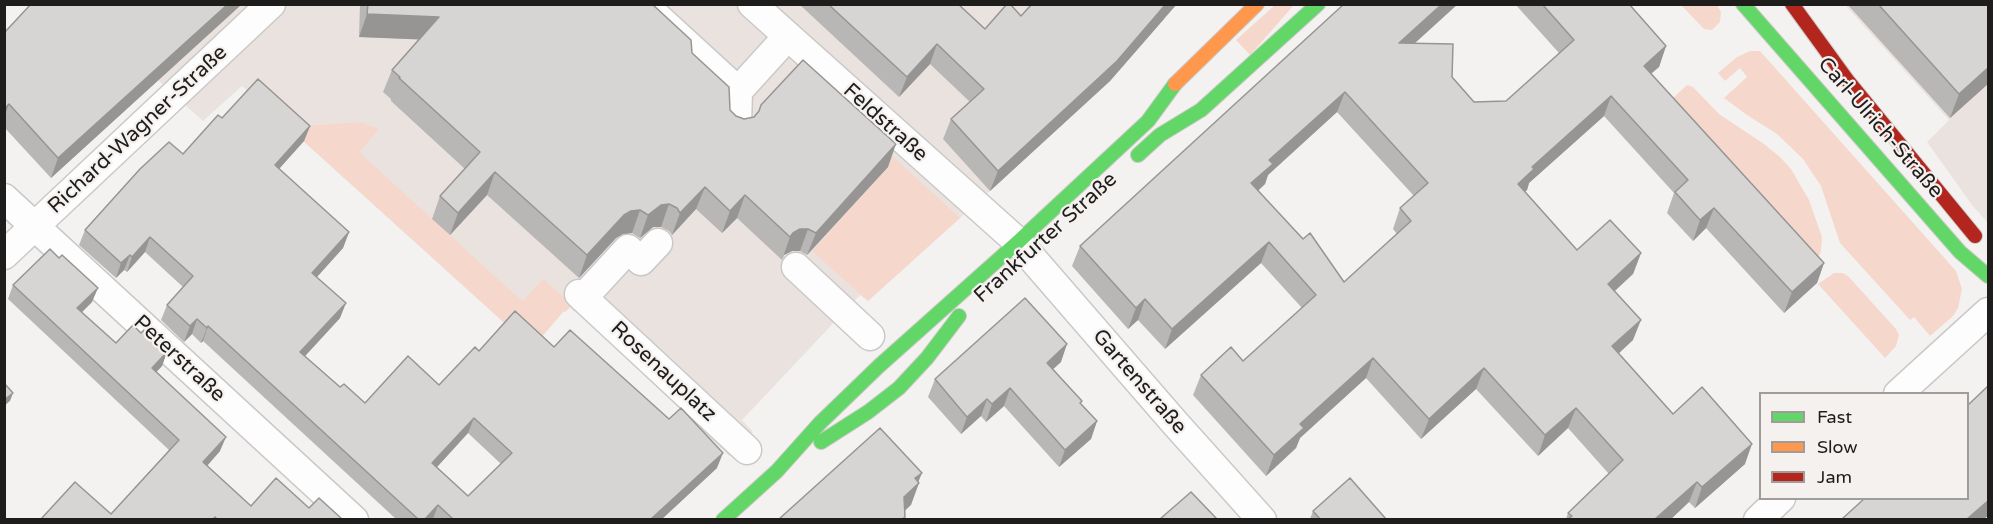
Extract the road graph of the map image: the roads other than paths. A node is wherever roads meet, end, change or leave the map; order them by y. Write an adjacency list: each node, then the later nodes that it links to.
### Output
1 (271, 4): 13 (street, Richard-Wagner-Straße)
2 (643, 4): 9 (street)
3 (752, 4): 8 (street, Feldstraße)
4 (1257, 4): 16 (main road, Frankfurter Straße)
5 (1318, 4): 11 (main road, Frankfurter Straße)
6 (1743, 4): 19 (main road, Carl-Ulrich-Straße)
7 (1792, 4): 15 (main road, Carl-Ulrich-Straße)
8 (788, 36): 9 (street); 16 (street, Feldstraße)
9 (738, 91): 10 (street)
10 (737, 125)
11 (1125, 167)
12 (4, 198): 13 (street, Peterstraße)
13 (36, 227): 17 (street, Richard-Wagner-Straße); 27 (street, Peterstraße)
14 (658, 243): 24 (street, Rosenauplatz)
15 (1983, 249)
16 (1026, 251): 25 (main road, Frankfurter Straße); 29 (street, Gartenstraße)
17 (4, 255)
18 (796, 267): 22 (street)
19 (1989, 276)
20 (968, 308): 25 (main road, Frankfurter Straße)
21 (1989, 312): 23 (street)
22 (870, 336)
23 (1899, 392)
24 (747, 450)
25 (777, 471): 28 (main road, Frankfurter Straße)
26 (1779, 500): 30 (street)
27 (354, 519)
28 (723, 519)
29 (1262, 519)
30 (1758, 519)

